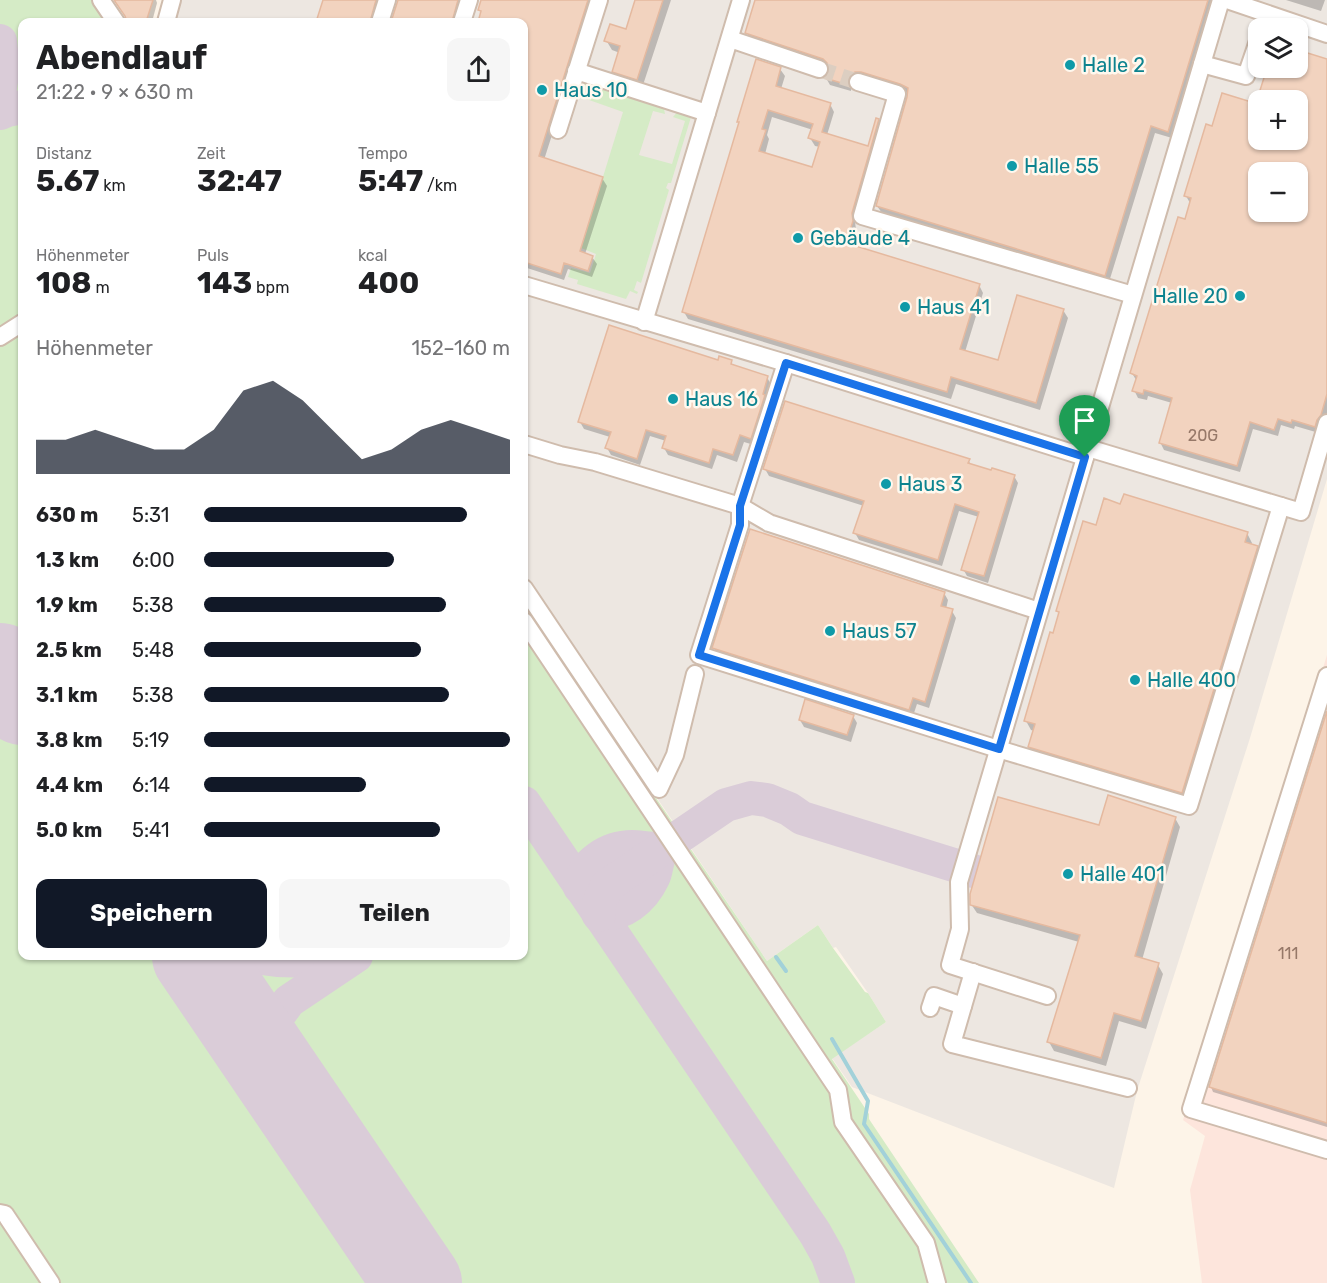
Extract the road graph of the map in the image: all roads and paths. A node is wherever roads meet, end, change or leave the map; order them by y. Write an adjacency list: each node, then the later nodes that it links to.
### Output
1 (101, 0): 9 (lane)
2 (172, 0): 10 (lane)
3 (387, 0): 11 (lane)
4 (469, 0): 12 (lane)
5 (599, 0): 20 (lane)
6 (741, 0): 16 (lane)
7 (1221, 0): 17 (lane)
8 (1227, 0): 13 (lane)
9 (113, 18)
10 (167, 18)
11 (381, 18)
12 (463, 18)
13 (1260, 18)
14 (1308, 30): 15 (lane)
15 (1327, 34)
16 (730, 39): 18 (lane); 22 (lane)
17 (1202, 64): 19 (lane); 25 (lane)
18 (819, 69)
19 (1248, 70)
20 (576, 71): 22 (lane); 23 (lane)
21 (858, 82): 25 (lane)
22 (707, 113): 26 (lane)
23 (558, 130)
24 (528, 286): 26 (lane)
25 (1133, 295): 32 (lane)
26 (644, 322): 29 (lane)
27 (18, 326): 28 (lane)
28 (0, 337)
29 (786, 363): 32 (lane); 33 (lane)
30 (1327, 423): 34 (lane)
31 (528, 445): 33 (lane)
32 (1086, 453): 34 (lane); 36 (lane)
33 (740, 506): 36 (lane); 40 (lane)
34 (1281, 506): 40 (lane)
35 (528, 594): 38 (lane)
36 (1039, 611): 40 (lane)
37 (528, 627): 49 (lane)
38 (695, 674)
39 (1327, 676): 46 (lane)
40 (999, 749): 41 (lane)
41 (973, 972): 42 (lane); 43 (lane)
42 (1047, 996)
43 (963, 1006): 44 (lane); 45 (lane)
44 (930, 1008)
45 (1128, 1088)
46 (1327, 1150)
47 (0, 1213): 48 (lane)
48 (51, 1283)
49 (937, 1283)

